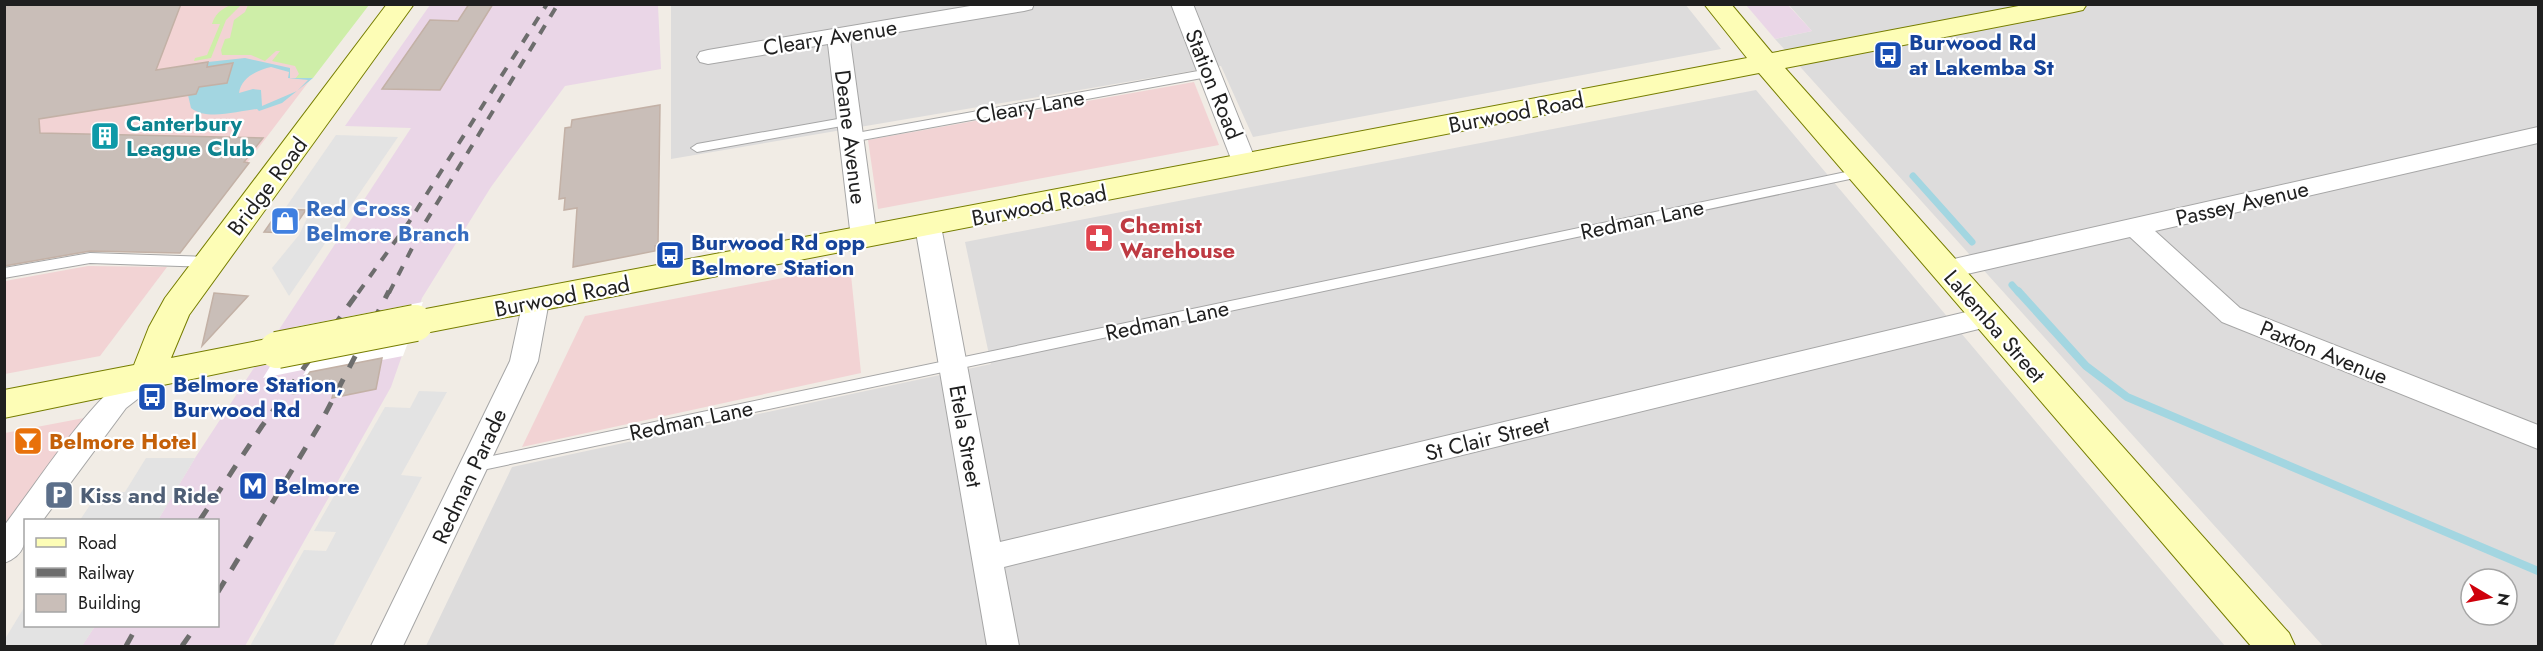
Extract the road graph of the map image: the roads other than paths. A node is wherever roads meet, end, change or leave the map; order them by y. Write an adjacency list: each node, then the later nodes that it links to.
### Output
1 (401, 4): 18 (main road, Bridge Road)
2 (1024, 4): 6 (street, Cleary Avenue)
3 (1182, 4): 9 (street, Station Road)
4 (1717, 4): 8 (main road, Lakemba Street)
5 (2074, 4): 8 (main road, Burwood Road)
6 (838, 36): 7 (street, Cleary Avenue); 10 (street, Deane Avenue)
7 (708, 57)
8 (1767, 64): 13 (main road, Burwood Road); 14 (main road, Lakemba Street)
9 (1209, 73): 10 (lane, Cleary Lane); 13 (street, Station Road)
10 (850, 130): 12 (lane, Cleary Lane); 17 (street, Deane Avenue)
11 (2538, 135): 16 (street, Passey Avenue)
12 (697, 148)
13 (1245, 164): 15 (main road, Burwood Road)
14 (1860, 173): 19 (main road, Lakemba Street); 23 (lane, Redman Lane)
15 (928, 226): 17 (main road, Burwood Road); 23 (street, Etela Street)
16 (2135, 227): 19 (street, Passey Avenue); 26 (street, Paxton Avenue)
17 (864, 238): 21 (main road, Burwood Road)
18 (210, 262): 20 (lane); 24 (main road, Bridge Road)
19 (1945, 270): 22 (main road, Lakemba Street)
20 (4, 273)
21 (536, 301): 24 (main road, Burwood Road, bridge); 27 (street, Redman Parade)
22 (1987, 317): 31 (street, St Clair Street); 34 (main road, Lakemba Street)
23 (954, 366): 27 (lane, Redman Lane); 31 (street, Etela Street)
24 (147, 376): 25 (main road, Burwood Road); 28 (street)
25 (4, 404)
26 (2538, 437)
27 (473, 466): 32 (street, Redman Parade)
28 (27, 519)
29 (24, 524): 30 (street)
30 (4, 550)
31 (987, 558): 33 (street, Etela Street)
32 (387, 646)
33 (1003, 646)
34 (2274, 646)

